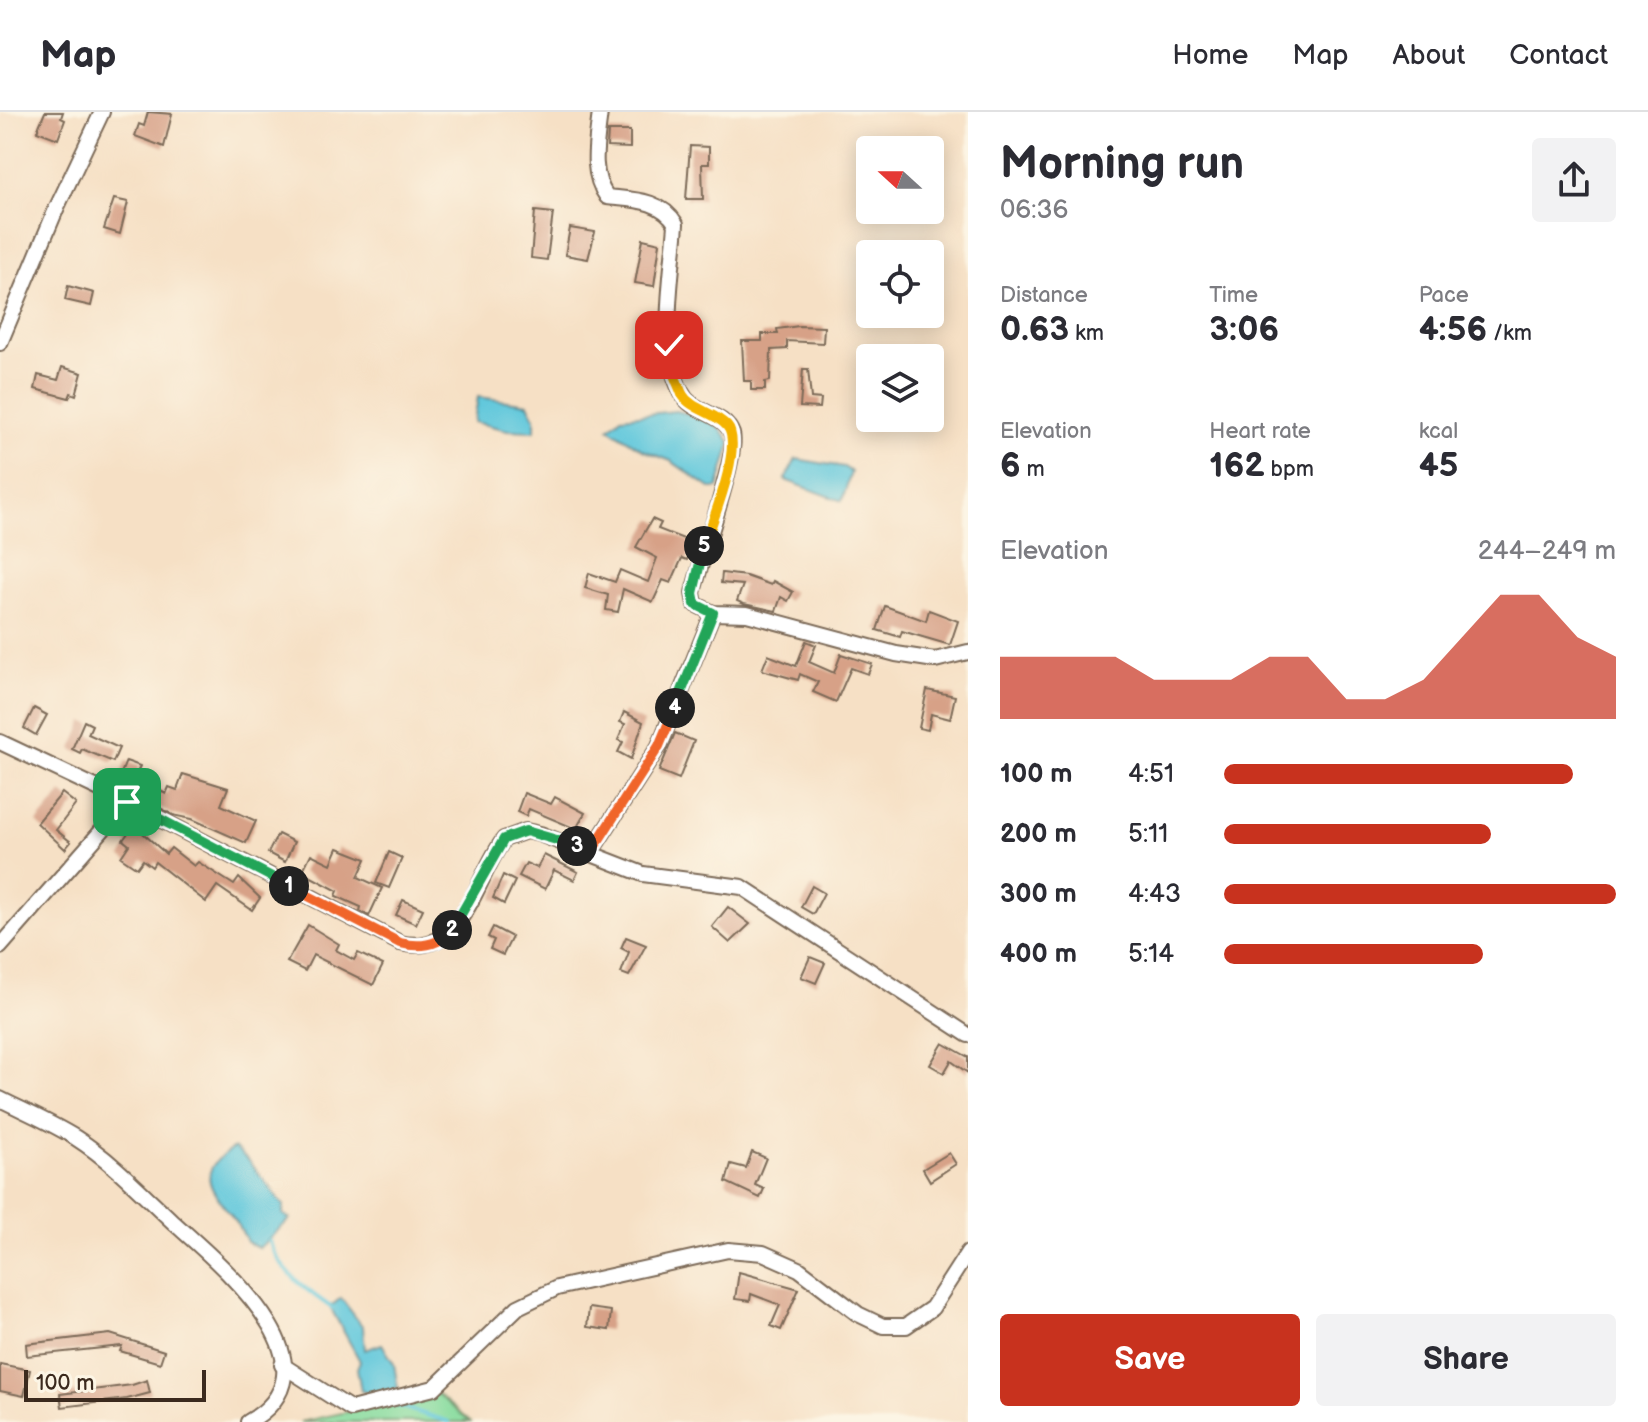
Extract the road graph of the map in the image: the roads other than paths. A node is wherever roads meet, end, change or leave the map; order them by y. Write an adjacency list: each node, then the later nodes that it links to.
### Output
1 (102, 112): 3 (street)
2 (600, 112): 4 (street)
3 (0, 343)
4 (713, 613): 5 (street); 8 (street)
5 (968, 652)
6 (0, 742): 7 (street)
7 (127, 802): 8 (street); 9 (street)
8 (591, 852): 10 (street)
9 (0, 947)
10 (968, 1035)
11 (0, 1099): 13 (street)
12 (968, 1252): 13 (street)
13 (282, 1365): 14 (street)
14 (248, 1422)

